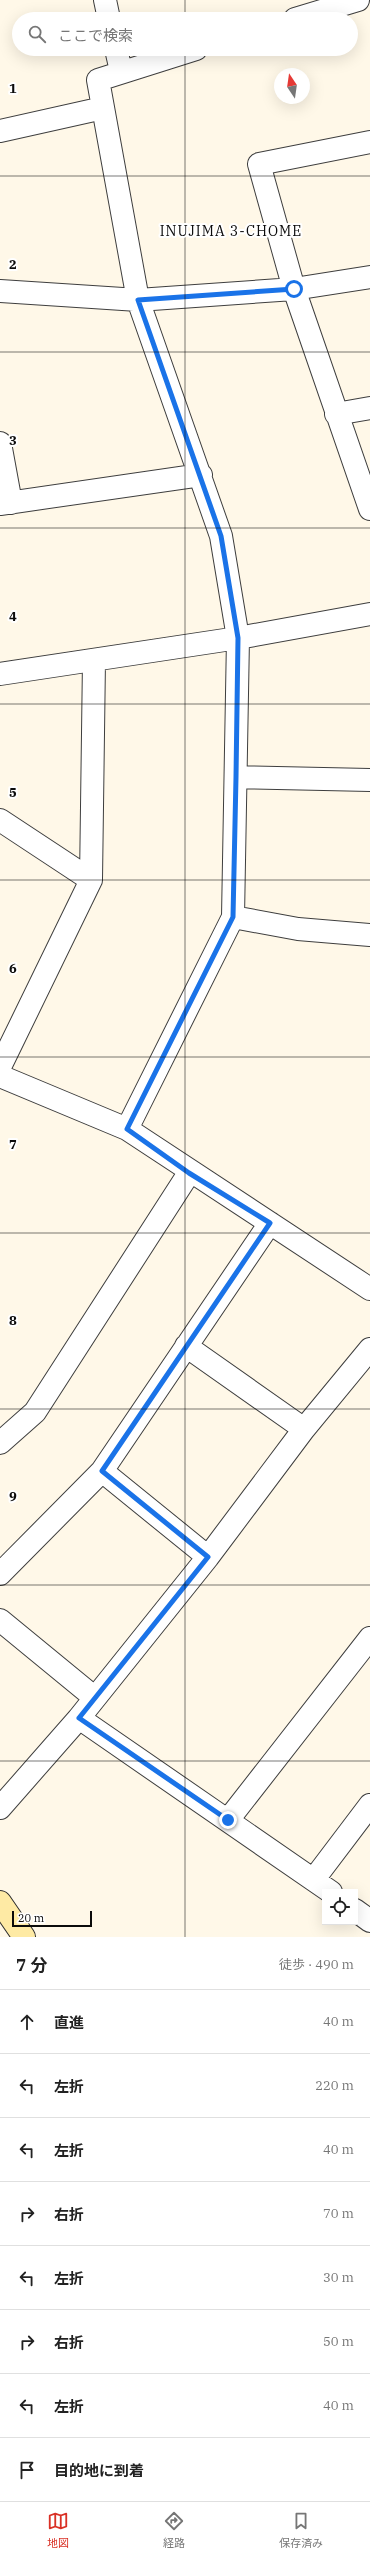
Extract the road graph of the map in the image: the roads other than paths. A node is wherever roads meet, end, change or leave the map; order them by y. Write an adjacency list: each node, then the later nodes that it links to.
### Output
1 (105, 0): 3 (street)
2 (358, 0): 4 (street)
3 (108, 12)
4 (318, 12)
5 (118, 56): 7 (street)
6 (172, 56): 7 (street)
7 (122, 71): 8 (street)
8 (103, 108): 9 (street); 14 (street)
9 (0, 131)
10 (370, 142): 12 (street)
11 (370, 277): 12 (street)
12 (294, 289): 14 (street); 16 (street)
13 (0, 291): 14 (street)
14 (138, 300): 18 (street)
15 (370, 408): 16 (street)
16 (336, 414): 20 (street)
17 (0, 443): 19 (street)
18 (201, 475): 19 (street); 22 (street)
19 (5, 503)
20 (370, 508)
21 (370, 614): 22 (street)
22 (238, 638): 23 (street); 25 (street)
23 (94, 660): 24 (street); 28 (street)
24 (0, 674)
25 (236, 777): 26 (street); 29 (street)
26 (370, 780)
27 (0, 820): 28 (street)
28 (91, 880): 31 (street)
29 (233, 917): 30 (street); 33 (street)
30 (370, 935)
31 (0, 1067)
32 (0, 1076): 33 (street)
33 (127, 1129): 34 (street)
34 (189, 1173): 35 (street); 40 (street)
35 (270, 1223): 36 (street); 37 (street)
36 (370, 1290)
37 (186, 1346): 39 (street); 41 (street)
38 (370, 1349): 39 (street)
39 (304, 1430): 42 (street)
40 (0, 1443)
41 (102, 1471): 42 (street); 43 (street)
42 (208, 1557): 46 (street)
43 (0, 1574)
44 (0, 1620): 46 (street)
45 (370, 1638): 50 (street)
46 (95, 1698): 47 (street)
47 (79, 1718): 49 (street); 50 (street)
48 (370, 1805): 51 (street)
49 (0, 1808)
50 (228, 1820): 51 (street)
51 (314, 1879): 52 (street)
52 (327, 1889)
53 (0, 1902): 56 (main road)
54 (358, 1912): 55 (street)
55 (370, 1921)
56 (24, 1937)

